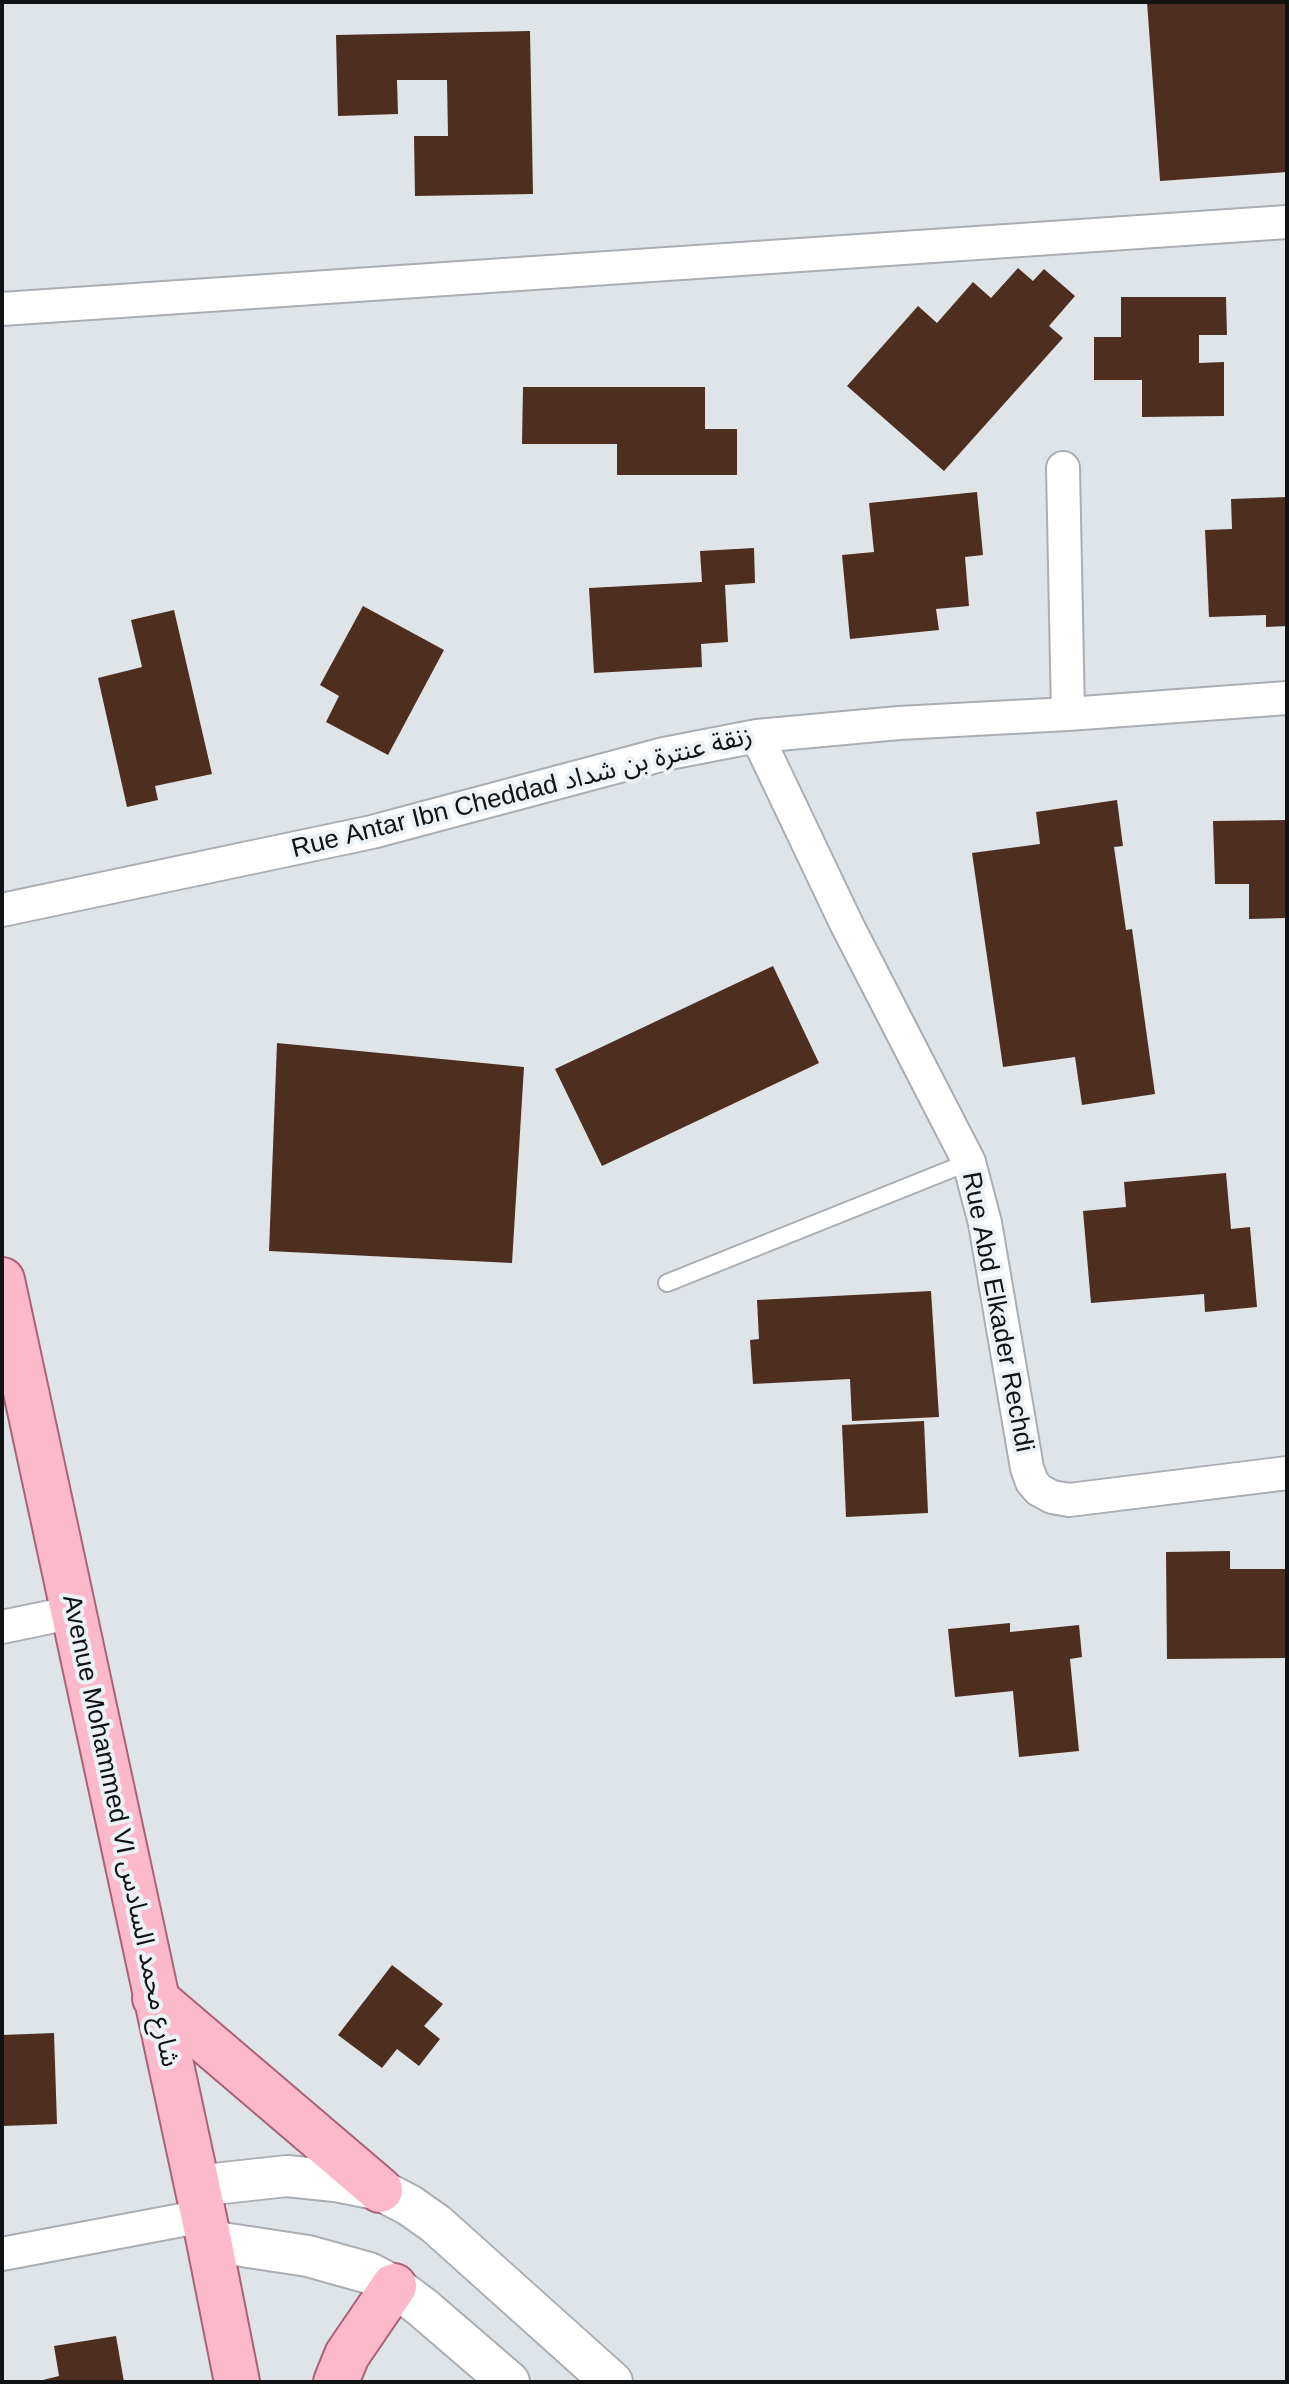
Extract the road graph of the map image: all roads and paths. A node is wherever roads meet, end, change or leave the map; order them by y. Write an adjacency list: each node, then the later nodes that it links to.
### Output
1 (1287, 222): 2 (street)
2 (2, 309)
3 (1063, 468): 5 (street)
4 (1287, 698): 5 (street, Rue Antar Ibn Cheddad زنقة عنترة بن شداد)
5 (1068, 714): 6 (street, Rue Antar Ibn Cheddad زنقة عنترة بن شداد)
6 (757, 736): 7 (street, Rue Antar Ibn Cheddad زنقة عنترة بن شداد); 8 (street, Rue Abd Elkader Rechdi)
7 (2, 910)
8 (969, 1162): 10 (lane); 11 (street, Rue Abd Elkader Rechdi)
9 (2, 1280): 12 (main road, Avenue Mohammed VI شارع محمد السادس)
10 (667, 1283)
11 (1287, 1473)
12 (74, 1612): 13 (street); 14 (main road, Avenue Mohammed VI شارع محمد السادس)
13 (2, 1627)
14 (155, 1998): 15 (main road); 16 (main road, Avenue Mohammed VI شارع محمد السادس)
15 (380, 2190): 16 (street); 22 (street)
16 (202, 2214): 17 (street); 18 (street); 19 (main road, Avenue Mohammed VI شارع محمد السادس)
17 (2, 2254)
18 (394, 2286): 20 (main road); 21 (street)
19 (237, 2382)
20 (336, 2382)
21 (509, 2382)
22 (612, 2382)

